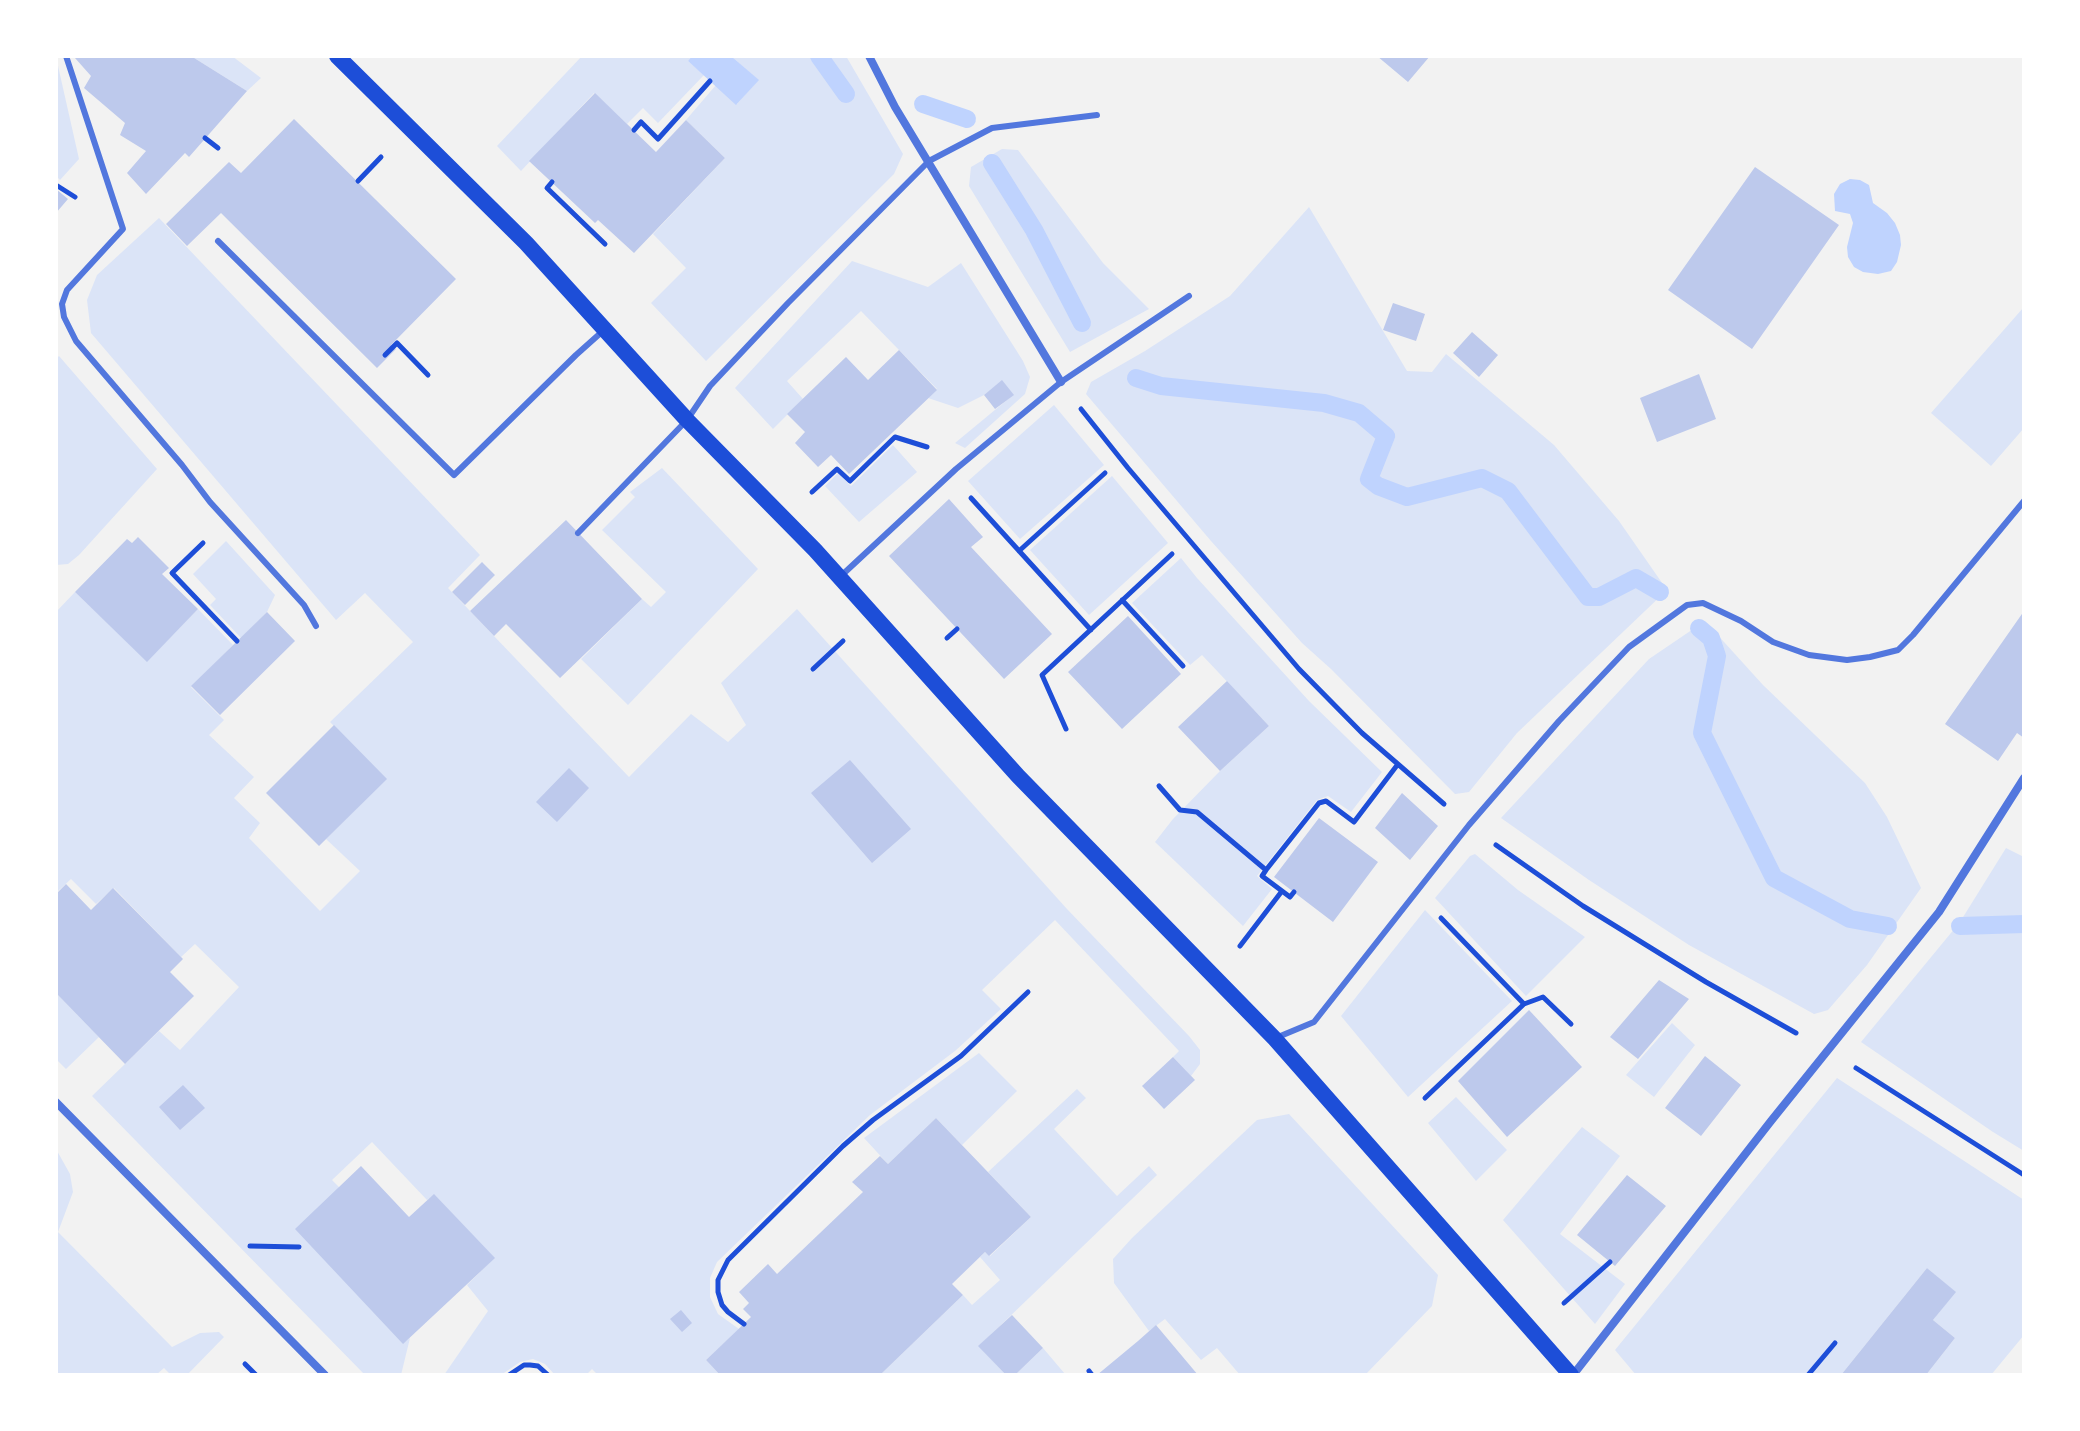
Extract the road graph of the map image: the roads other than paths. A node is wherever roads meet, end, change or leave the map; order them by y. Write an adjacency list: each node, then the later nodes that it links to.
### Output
1 (66, 56): 14 (lane)
2 (337, 56): 8 (main road)
3 (869, 56): 5 (street)
4 (1097, 115): 5 (lane)
5 (929, 161): 9 (street); 10 (lane)
6 (218, 241): 8 (lane)
7 (1189, 296): 9 (lane)
8 (605, 329): 10 (main road)
9 (1061, 382): 13 (lane)
10 (687, 420): 12 (lane); 13 (main road)
11 (2024, 501): 16 (lane)
12 (578, 533)
13 (840, 578): 16 (main road)
14 (316, 626)
15 (2024, 778): 19 (street)
16 (1275, 1039): 19 (main road)
17 (56, 1102): 18 (street)
18 (325, 1375)
19 (1572, 1375)

